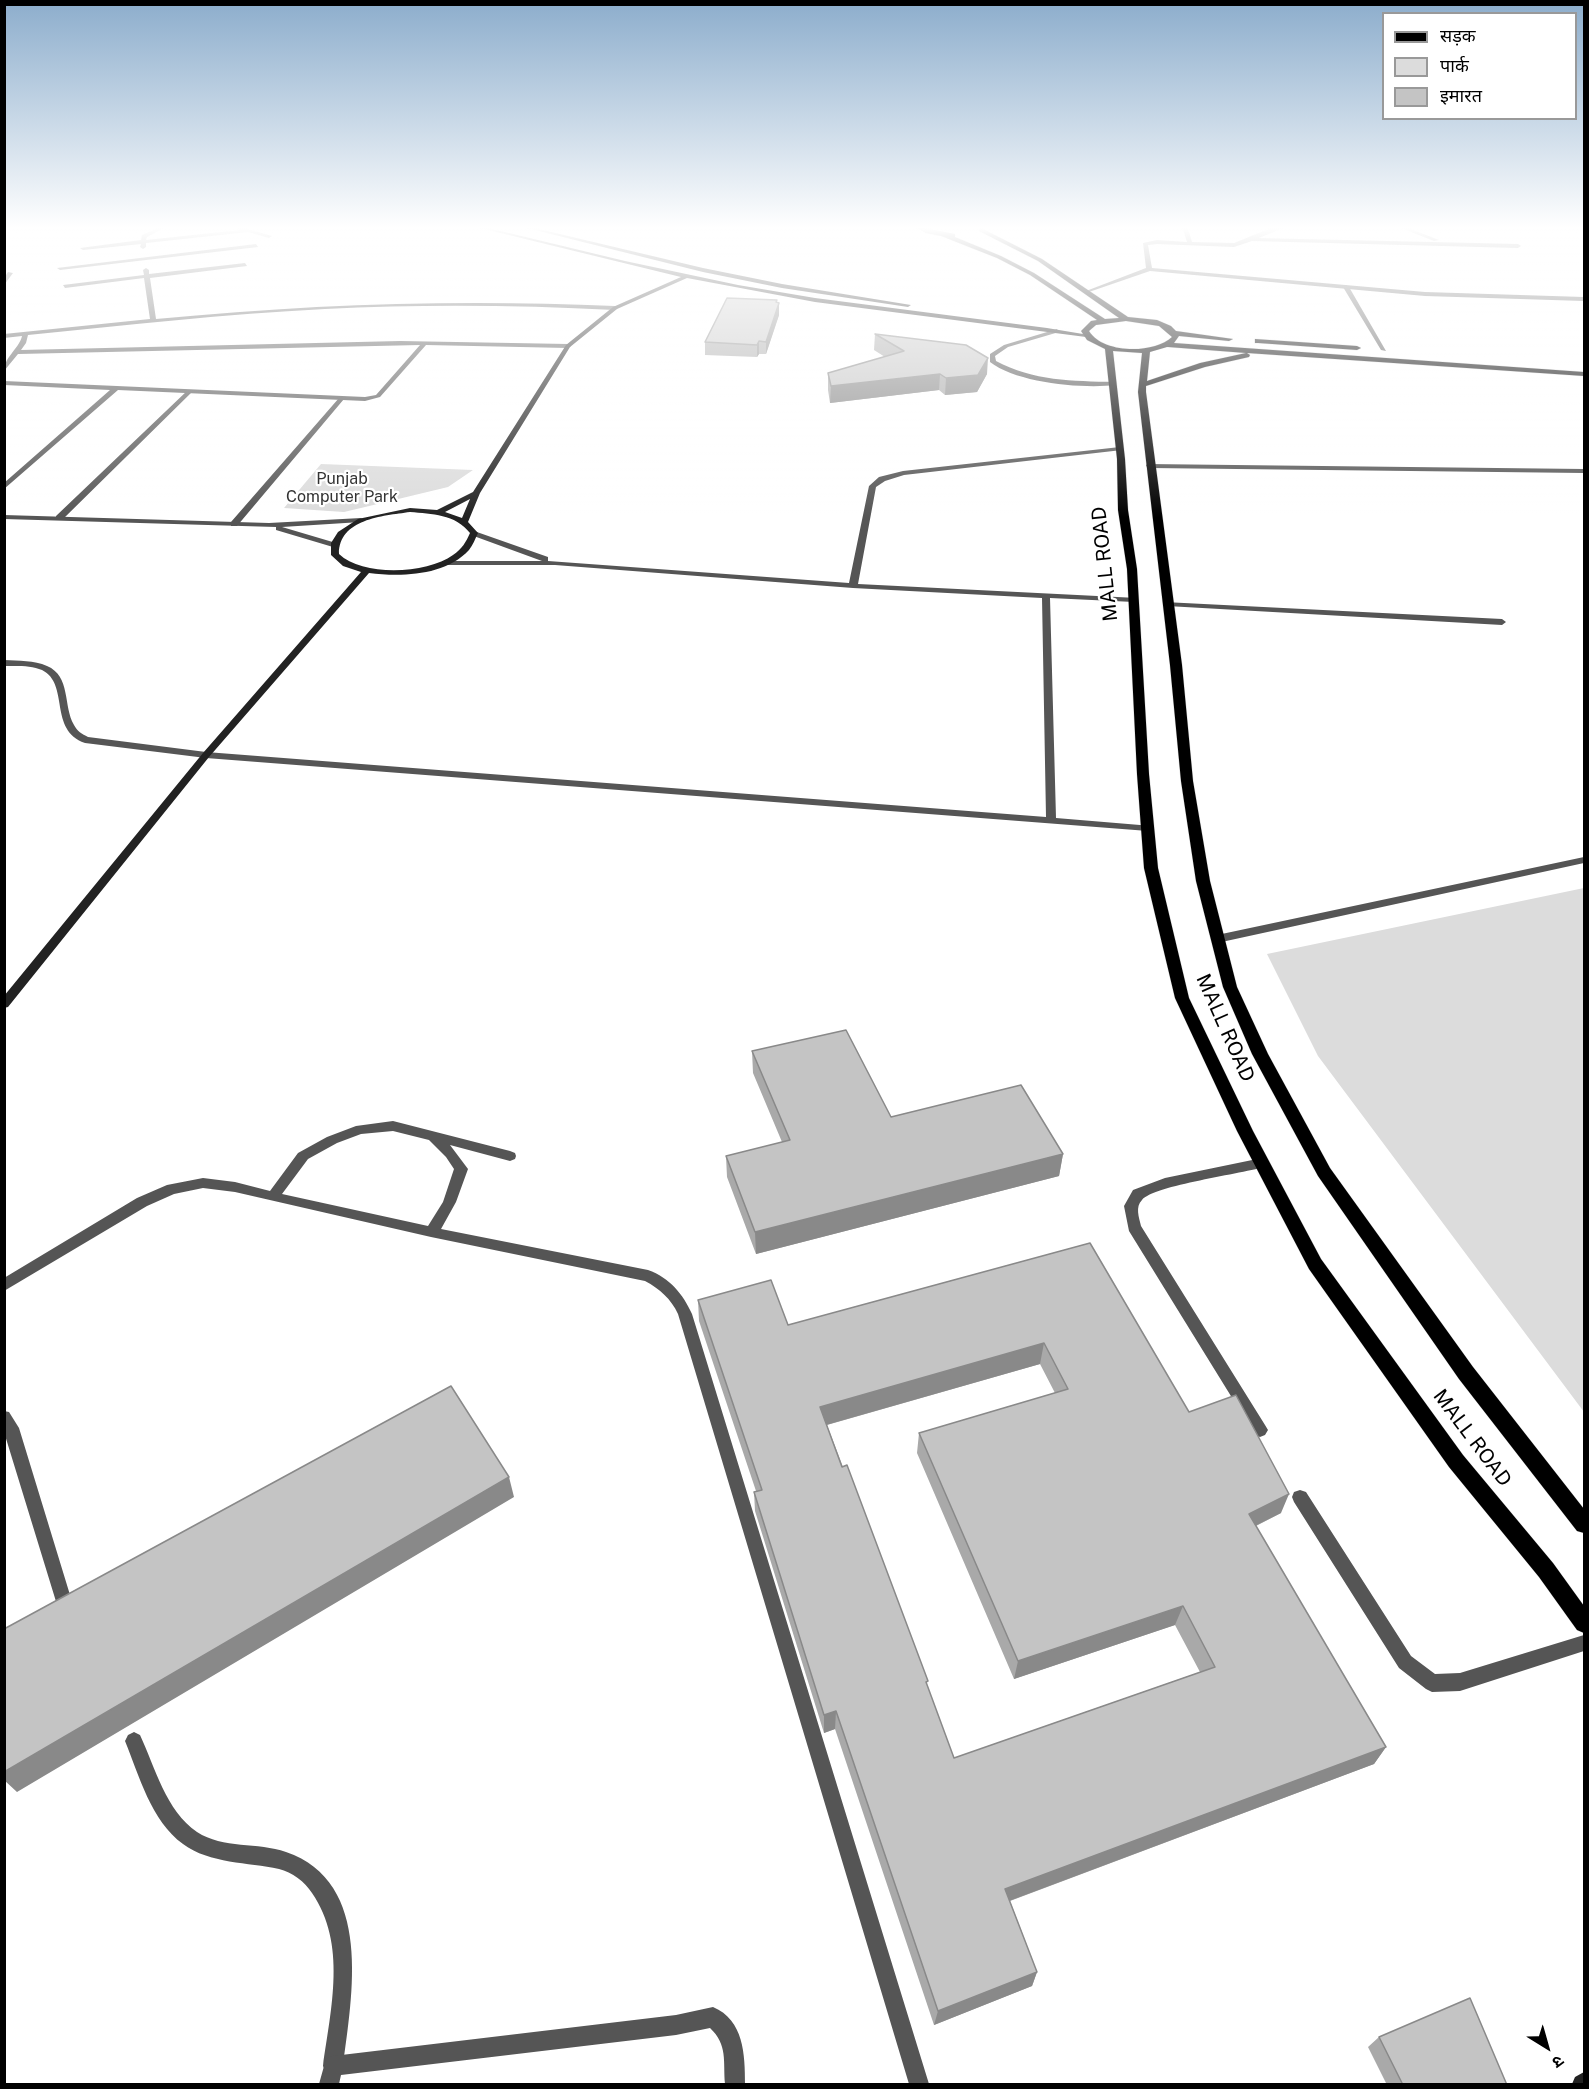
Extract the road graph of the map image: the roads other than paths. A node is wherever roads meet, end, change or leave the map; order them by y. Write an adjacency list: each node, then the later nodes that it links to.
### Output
1 (137, 323): 11 (street)
2 (597, 323): 17 (street)
3 (992, 323): 8 (street)
4 (1033, 323): 9 (street)
5 (1099, 323): 9 (main road)
6 (1153, 323): 10 (main road)
7 (1368, 323): 22 (street)
8 (1057, 331): 9 (street); 31 (street)
9 (1087, 331): 18 (main road)
10 (1175, 333): 13 (main road); 16 (main road)
11 (26, 334): 12 (street); 24 (street)
12 (4, 336)
13 (1242, 340)
14 (1252, 340): 19 (main road)
15 (424, 344): 17 (street); 24 (street); 35 (street)
16 (1168, 345): 21 (main road); 25 (main road)
17 (568, 346): 40 (street)
18 (1109, 347): 21 (main road); 31 (main road, MALL ROAD)
19 (1361, 348)
20 (1372, 349): 22 (main road)
21 (1148, 350): 32 (main road, MALL ROAD)
22 (1384, 350): 23 (main road)
23 (1394, 350)
24 (17, 351): 28 (street)
25 (1264, 351): 29 (main road); 32 (main road)
26 (1506, 359): 27 (main road)
27 (1584, 365)
28 (4, 369)
29 (1584, 374)
30 (4, 382): 33 (street)
31 (1114, 384): 36 (main road, MALL ROAD)
32 (1142, 385): 37 (main road, MALL ROAD)
33 (116, 388): 34 (street); 39 (street)
34 (190, 391): 35 (street); 43 (street)
35 (341, 399): 46 (street)
36 (1120, 449): 53 (street); 55 (main road, MALL ROAD)
37 (1150, 466): 38 (street); 56 (main road, MALL ROAD)
38 (1584, 471)
39 (4, 486)
40 (477, 493): 41 (street); 45 (street)
41 (439, 512): 44 (street); 45 (street)
42 (4, 517): 43 (street)
43 (59, 518): 46 (street)
44 (361, 520): 47 (street); 49 (street)
45 (464, 522): 48 (street)
46 (234, 524): 47 (street)
47 (269, 525): 49 (street)
48 (474, 533): 50 (street); 51 (street)
49 (333, 544): 52 (street)
50 (446, 563): 51 (street); 52 (street)
51 (555, 563): 53 (street)
52 (366, 571): 59 (street)
53 (853, 586): 54 (street)
54 (1046, 597): 55 (street); 60 (street)
55 (1134, 600): 61 (main road, MALL ROAD)
56 (1167, 604): 57 (street); 63 (main road, MALL ROAD)
57 (1502, 622)
58 (4, 663): 59 (street)
59 (206, 755): 60 (street); 64 (street)
60 (1051, 820): 61 (street)
61 (1148, 828): 68 (main road, MALL ROAD)
62 (1584, 860): 63 (street)
63 (1217, 939): 75 (main road, MALL ROAD)
64 (10, 990): 65 (street)
65 (4, 1004)
66 (433, 1136): 67 (street); 69 (street); 70 (street)
67 (510, 1156)
68 (1262, 1163): 73 (street); 77 (main road, MALL ROAD)
69 (273, 1197): 70 (street); 71 (street)
70 (431, 1232): 82 (street)
71 (4, 1286)
72 (4, 1417): 76 (street)
73 (1260, 1430)
74 (1300, 1497): 78 (street)
75 (1584, 1524)
76 (66, 1608)
77 (1584, 1623)
78 (1584, 1643)
79 (134, 1741): 80 (street)
80 (331, 2075): 81 (street)
81 (735, 2085)
82 (919, 2085)

